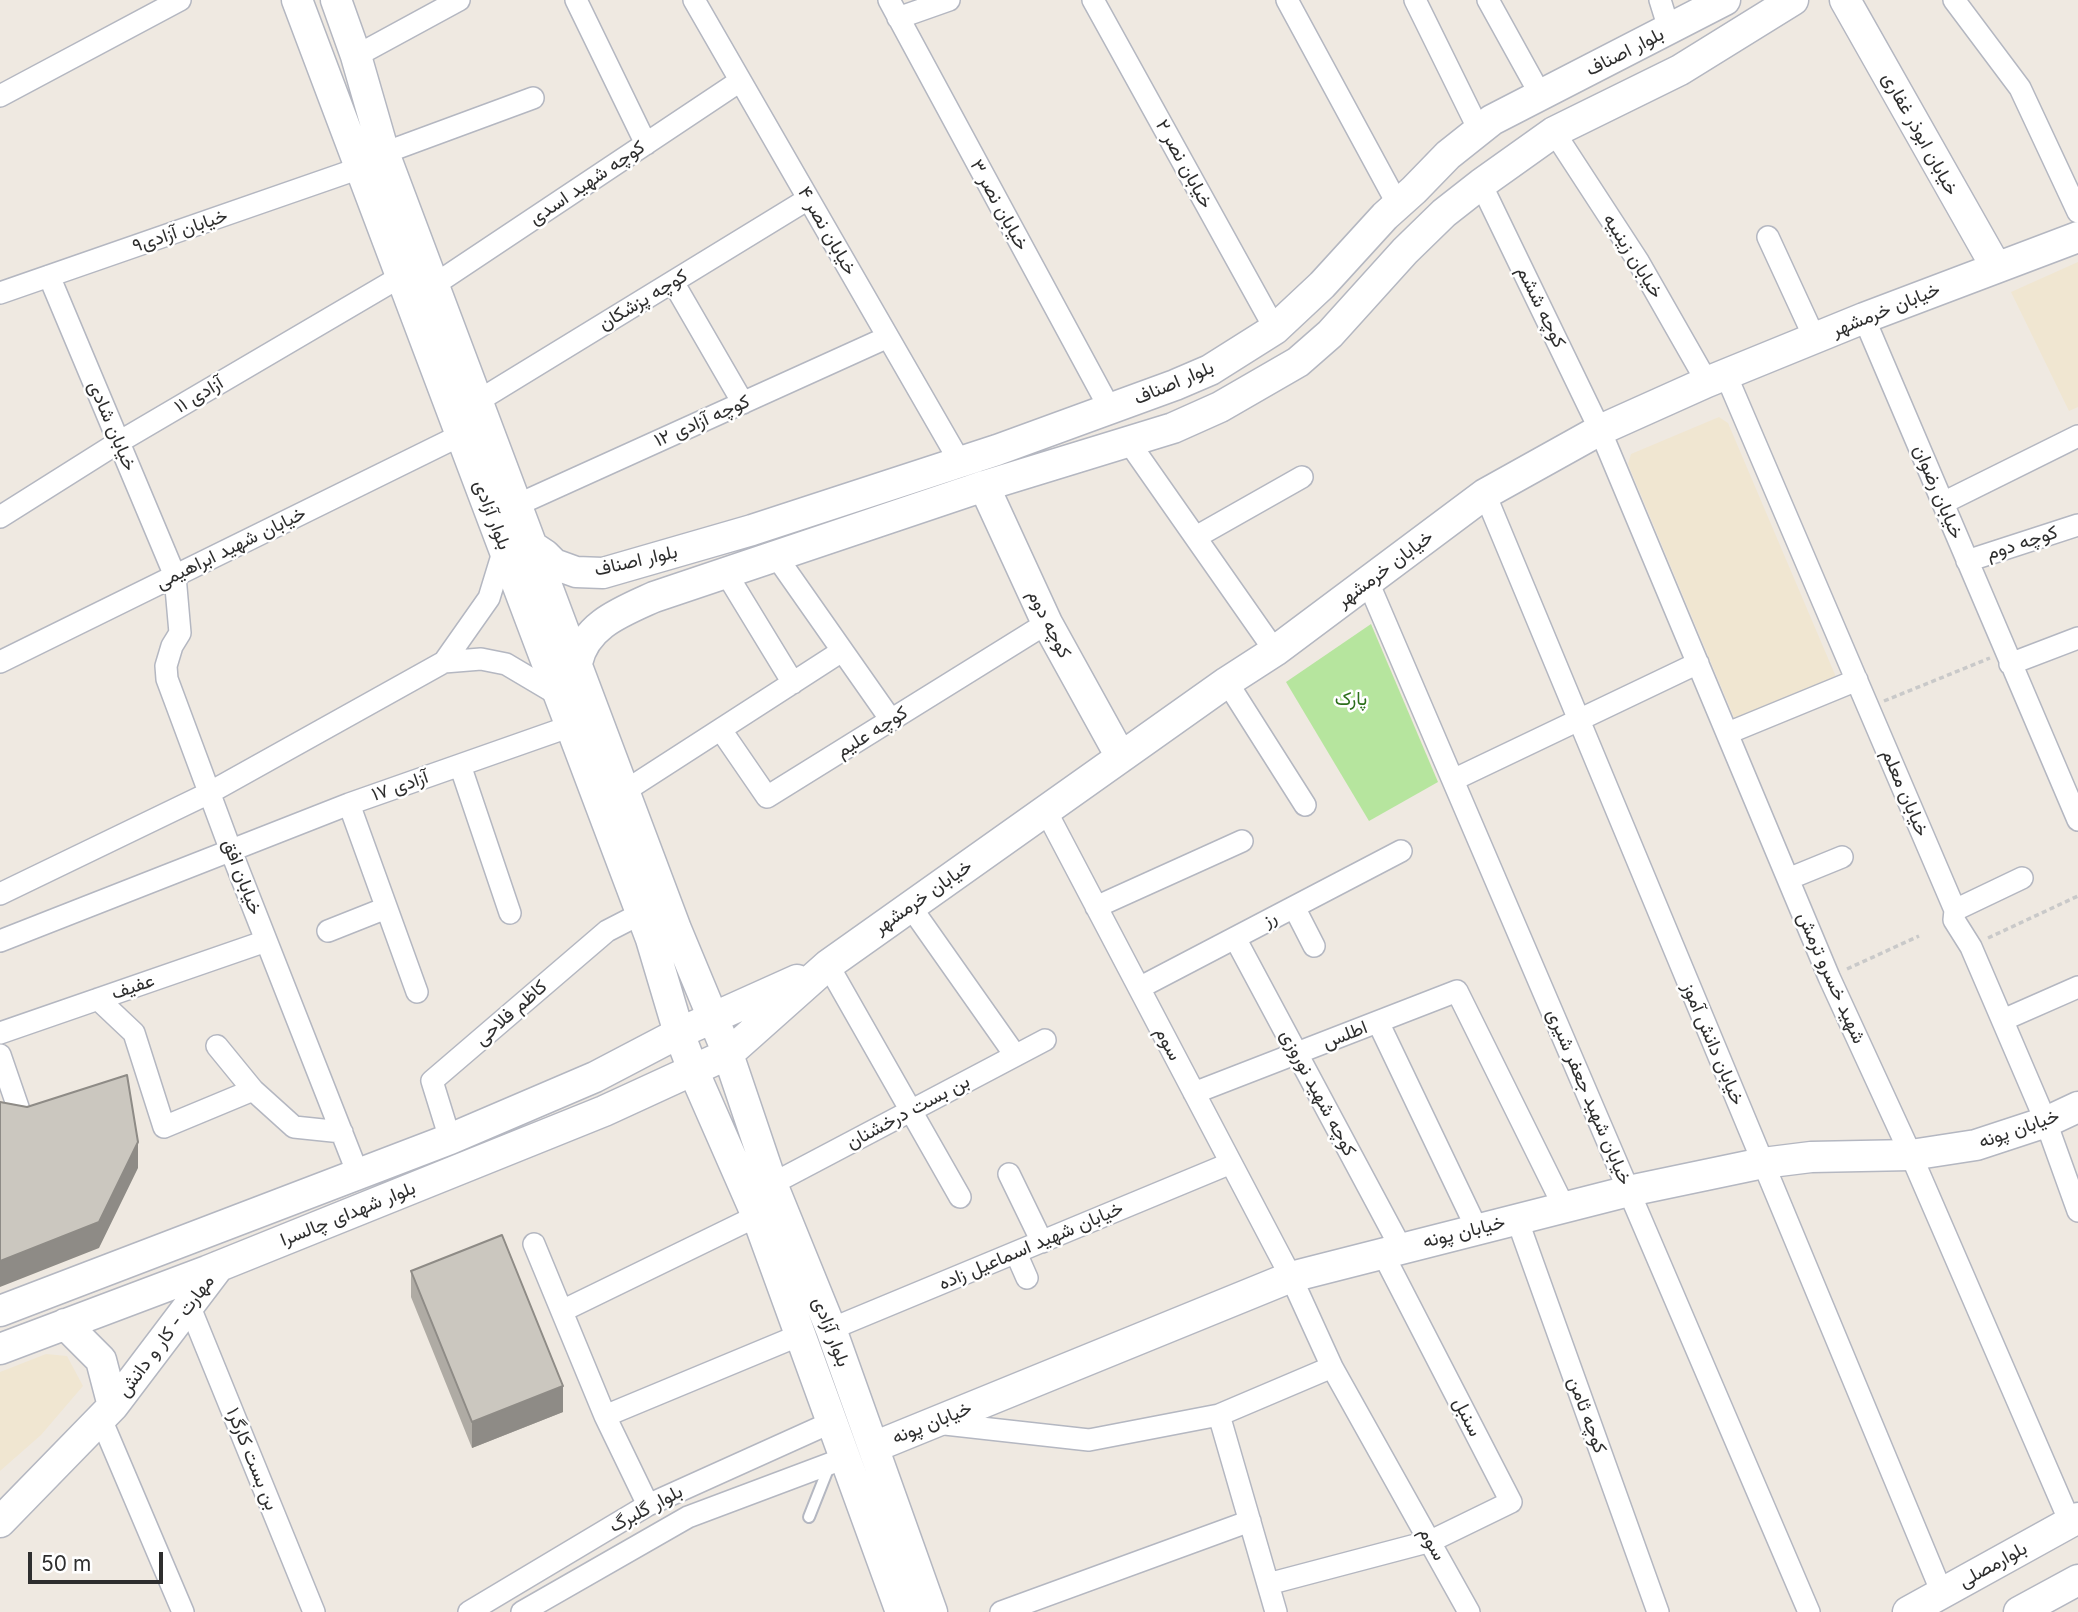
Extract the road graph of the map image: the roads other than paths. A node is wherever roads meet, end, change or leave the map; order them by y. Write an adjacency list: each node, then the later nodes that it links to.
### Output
1 (180, 0): 22 (street)
2 (297, 0): 27 (main road, بلوار آزادی)
3 (336, 0): 19 (main road, بلوار آزادی)
4 (459, 0): 19 (street)
5 (576, 0): 26 (street)
6 (694, 0): 20 (street, خیابان نصر ۴)
7 (949, 0): 17 (street)
8 (1093, 0): 41 (street, خیابان نصر ۲)
9 (1287, 0): 30 (street)
10 (1415, 0): 24 (street)
11 (1488, 0): 21 (street)
12 (1660, 0): 18 (street)
13 (1725, 0): 18 (main road, بلوار اصناف)
14 (1793, 0): 25 (main road, بلوار اصناف)
15 (1845, 0): 34 (main road, خیابان ابوذر غفاری)
16 (1954, 0): 31 (street)
17 (894, 9): 47 (street, خیابان نصر ۳)
18 (1669, 29): 21 (main road, بلوار اصناف)
19 (356, 56): 27 (main road, بلوار آزادی)
20 (740, 81): 26 (street, کوچه شهید اسدی); 29 (street, خیابان نصر ۴)
21 (1540, 94): 24 (main road, بلوار اصناف)
22 (0, 96)
23 (533, 98): 27 (street, خیابان آزادی۹)
24 (1479, 130): 30 (main road, بلوار اصناف)
25 (1554, 132): 28 (main road, بلوار اصناف); 44 (street, خیابان زینبیه)
26 (646, 144): 38 (street, کوچه شهید اسدی)
27 (372, 161): 35 (street, خیابان آزادی۹); 36 (main road, بلوار آزادی); 38 (main road, بلوار آزادی)
28 (1482, 184): 48 (street, کوچه ششم); 51 (main road, بلوار اصناف)
29 (808, 199): 37 (street, کوچه پزشکان); 42 (street, خیابان نصر ۴)
30 (1397, 203): 41 (main road, بلوار اصناف)
31 (2078, 212)
32 (1768, 237): 43 (street)
33 (2078, 237): 34 (main road, خیابان خرمشهر)
34 (1996, 267): 40 (main road, خیابان خرمشهر)
35 (49, 276): 39 (street, خیابان آزادی۹); 52 (street, خیابان شادی)
36 (400, 276): 49 (main road, بلوار آزادی); 52 (street, آزادی ۱۱)
37 (673, 282): 45 (street, کوچه پزشکان); 46 (street)
38 (434, 285): 45 (main road, بلوار آزادی)
39 (0, 293)
40 (1864, 318): 43 (main road, خیابان خرمشهر); 57 (street, خیابان رضوان)
41 (1275, 328): 47 (main road, بلوار اصناف)
42 (888, 337): 46 (street, کوچه آزادی ۱۲); 53 (street, خیابان نصر ۴)
43 (1815, 339): 44 (main road, خیابان خرمشهر)
44 (1716, 378): 48 (main road, خیابان خرمشهر); 79 (street, خیابان معلم)
45 (478, 401): 58 (main road, بلوار آزادی)
46 (743, 403): 58 (street, کوچه آزادی ۱۲)
47 (1110, 409): 53 (main road, بلوار اصناف)
48 (1600, 430): 56 (main road, خیابان خرمشهر); 78 (street, شهید خسرو ترمش)
49 (461, 435): 62 (main road, بلوار آزادی); 67 (street, خیابان شهید ابراهیمی)
50 (2078, 436): 57 (street)
51 (1128, 441): 55 (main road, بلوار اصناف); 61 (street)
52 (119, 442): 59 (street, آزادی ۱۱); 67 (street, خیابان شادی)
53 (960, 462): 65 (main road, بلوار اصناف)
54 (1302, 477): 61 (street)
55 (984, 486): 63 (main road, بلوار اصناف); 70 (main road, کوچه دوم)
56 (1485, 494): 68 (main road, خیابان خرمشهر); 83 (street, خیابان دانش آموز)
57 (1943, 503): 64 (street, خیابان رضوان)
58 (517, 505): 62 (main road, بلوار آزادی)
59 (0, 517)
60 (2078, 525): 64 (street, کوچه دوم)
61 (1196, 537): 73 (street)
62 (518, 548): 65 (main road, بلوار اصناف); 76 (street); 77 (main road, بلوار آزادی); 82 (main road, بلوار آزادی)
63 (776, 556): 66 (main road, بلوار اصناف); 72 (street)
64 (1967, 561): 74 (street, خیابان رضوان)
65 (626, 566): 69 (main road)
66 (726, 573): 69 (main road, بلوار اصناف); 81 (street)
67 (175, 576): 75 (street, خیابان شهید ابراهیمی); 92 (street, خیابان افق)
68 (1368, 582): 73 (main road, خیابان خرمشهر); 90 (street, خیابان شهید جعفر شیری)
69 (639, 604): 77 (main road, بلوار اصناف)
70 (1047, 623): 84 (street, کوچه علیم); 88 (main road, کوچه دوم)
71 (2078, 638): 74 (street)
72 (842, 651): 81 (street); 84 (street)
73 (1275, 651): 80 (main road, خیابان خرمشهر)
74 (2008, 658): 96 (street, خیابان رضوان)
75 (0, 662)
76 (444, 662): 82 (street); 92 (street)
77 (577, 663): 91 (main road, بلوار آزادی)
78 (1698, 663): 83 (street); 87 (street, شهید خسرو ترمش)
79 (1857, 680): 87 (street); 108 (street, خیابان معلم)
80 (1227, 682): 88 (main road, خیابان خرمشهر); 94 (street)
81 (793, 683): 86 (street)
82 (560, 696): 85 (main road, بلوار آزادی)
83 (1579, 719): 90 (street); 146 (street, خیابان دانش آموز)
84 (891, 720): 86 (street, کوچه علیم)
85 (571, 726): 89 (street, آزادی ۱۷); 110 (main road, بلوار آزادی)
86 (721, 730): 91 (street)
87 (1728, 733): 102 (street, شهید خسرو ترمش)
88 (1121, 757): 95 (main road, خیابان خرمشهر)
89 (460, 765): 93 (street, آزادی ۱۷); 109 (street)
90 (1453, 780): 151 (street, خیابان شهید جعفر شیری)
91 (625, 791): 110 (main road, بلوار آزادی)
92 (209, 793): 98 (street, خیابان افق); 103 (street)
93 (349, 804): 98 (street, آزادی ۱۷); 107 (street)
94 (1305, 805)
95 (1046, 811): 104 (main road, خیابان خرمشهر); 106 (street, سوم)
96 (2078, 820)
97 (1242, 841): 106 (street)
98 (231, 851): 113 (street, آزادی ۱۷); 114 (street, خیابان افق)
99 (1401, 851): 105 (street, رز)
100 (1842, 858): 102 (street)
101 (2022, 877): 108 (street)
102 (1788, 879): 144 (street, شهید خسرو ترمش)
103 (0, 894)
104 (911, 906): 116 (main road, خیابان خرمشهر); 131 (street)
105 (1294, 906): 112 (street, رز); 115 (street)
106 (1096, 907): 118 (street, سوم)
107 (386, 908): 111 (street); 119 (street)
108 (1955, 910): 122 (street, خیابان معلم)
109 (510, 913)
110 (656, 927): 121 (main road, بلوار آزادی); 125 (main road, بلوار آزادی); 142 (street, کاظم فلاحی)
111 (328, 931)
112 (1235, 938): 118 (street, رز); 128 (street, کوچه شهید نوروزی)
113 (0, 941)
114 (266, 941): 120 (street, عفیف); 141 (street, خیابان افق)
115 (1314, 946)
116 (828, 965): 121 (main road, خیابان خرمشهر); 129 (main road, خیابان خرمشهر); 137 (street)
117 (2078, 987): 122 (street)
118 (1139, 988): 135 (street, سوم)
119 (417, 992)
120 (98, 999): 124 (street, عفیف); 134 (street)
121 (713, 1019): 125 (main road, خیابان خرمشهر); 129 (main road, بلوار آزادی)
122 (2003, 1020): 140 (street, خیابان معلم)
123 (1378, 1022): 128 (street, اطلس); 153 (street, اطلس); 157 (street)
124 (0, 1033)
125 (679, 1033): 132 (main road, بلوار آزادی); 133 (main road, بلوار شهدای چالسرا)
126 (1045, 1040): 131 (street, بن بست درخشنان)
127 (217, 1046): 134 (street)
128 (1297, 1053): 135 (street, اطلس); 160 (street, کوچه شهید نوروزی)
129 (728, 1054): 132 (main road, خیابان خرمشهر); 143 (main road, بلوار آزادی)
130 (0, 1055): 139 (street)
131 (1015, 1055): 137 (street, بن بست درخشنان)
132 (693, 1070): 138 (main road, بلوار شهدای چالسرا); 147 (main road, بلوار آزادی)
133 (594, 1077): 138 (main road); 142 (main road, بلوار شهدای چالسرا)
134 (253, 1090): 141 (street)
135 (1194, 1093): 145 (street, سوم)
136 (2078, 1107): 140 (main road, خیابان پونه)
137 (911, 1110): 150 (street, بن بست درخشنان); 152 (street)
138 (604, 1111): 162 (main road, بلوار شهدای چالسرا)
139 (22, 1116)
140 (2046, 1122): 144 (main road, خیابان پونه); 154 (street, خیابان معلم)
141 (342, 1132): 148 (street, خیابان افق)
142 (450, 1139): 148 (main road, بلوار شهدای چالسرا)
143 (764, 1155): 147 (main road); 150 (main road, بلوار آزادی)
144 (1911, 1155): 146 (main road, خیابان پونه); 184 (street, شهید خسرو ترمش)
145 (1231, 1163): 158 (street, خیابان شهید اسماعیل زاده); 163 (street, سوم)
146 (1763, 1163): 151 (main road, خیابان پونه); 190 (street, خیابان دانش آموز)
147 (735, 1168): 155 (main road, بلوار آزادی)
148 (358, 1174): 166 (main road, بلوار شهدای چالسرا)
149 (1010, 1174): 158 (street)
150 (772, 1184): 169 (main road, بلوار آزادی)
151 (1629, 1191): 153 (main road, خیابان پونه); 201 (street, خیابان شهید جعفر شیری)
152 (960, 1197)
153 (1564, 1207): 156 (main road, خیابان پونه)
154 (2078, 1211)
155 (757, 1216): 167 (street); 170 (main road, بلوار آزادی)
156 (1517, 1219): 157 (main road, خیابان پونه); 200 (street, کوچه ثامن)
157 (1477, 1229): 160 (main road, خیابان پونه)
158 (1042, 1242): 161 (street, خیابان شهید اسماعیل زاده)
159 (534, 1244): 167 (street)
160 (1392, 1250): 163 (main road, خیابان پونه); 187 (street, سنبل)
161 (1016, 1253): 164 (street); 169 (street, خیابان شهید اسماعیل زاده)
162 (219, 1266): 165 (main road, مهارت - کار و دانش); 168 (main road, بلوار شهدای چالسرا)
163 (1291, 1277): 172 (street, سوم); 177 (main road, خیابان پونه)
164 (1027, 1278)
165 (189, 1305): 173 (main road, مهارت - کار و دانش); 192 (street, بن بست کارگر۱)
166 (0, 1311)
167 (562, 1311): 175 (street)
168 (65, 1324): 171 (main road, بلوار شهدای چالسرا); 173 (main road, مهارت - کار و دانش)
169 (831, 1329): 179 (main road, بلوار آزادی)
170 (800, 1335): 175 (street); 176 (main road, بلوار آزادی)
171 (0, 1349)
172 (1332, 1367): 174 (street); 187 (street, سوم)
173 (107, 1413): 186 (main road, مهارت - کار و دانش); 191 (street)
174 (1219, 1415): 177 (street); 185 (street)
175 (605, 1416): 182 (street)
176 (832, 1422): 178 (street, بلوار گلبرگ); 180 (main road, بلوار آزادی)
177 (934, 1422): 179 (main road, خیابان پونه)
178 (781, 1444): 181 (street); 182 (street, بلوار گلبرگ)
179 (874, 1447): 196 (main road, بلوار آزادی)
180 (838, 1461): 181 (street, بلوار گلبرگ); 183 (lane); 195 (main road, بلوار آزادی)
181 (802, 1474): 194 (street, بلوار گلبرگ)
182 (648, 1506): 193 (street, بلوار گلبرگ)
183 (809, 1517)
184 (2074, 1520): 190 (main road, بلوارمصلی)
185 (1250, 1521): 189 (street); 197 (street)
186 (0, 1522)
187 (1431, 1541): 189 (street); 199 (street, سوم)
188 (2078, 1580): 203 (main road)
189 (1268, 1584): 198 (street)
190 (1942, 1593): 202 (main road, بلوارمصلی)
191 (183, 1612)
192 (314, 1612)
193 (469, 1612)
194 (522, 1612)
195 (901, 1612)
196 (932, 1612)
197 (1001, 1612)
198 (1276, 1612)
199 (1469, 1612)
200 (1658, 1612)
201 (1809, 1612)
202 (1908, 1612)
203 (2020, 1612)

